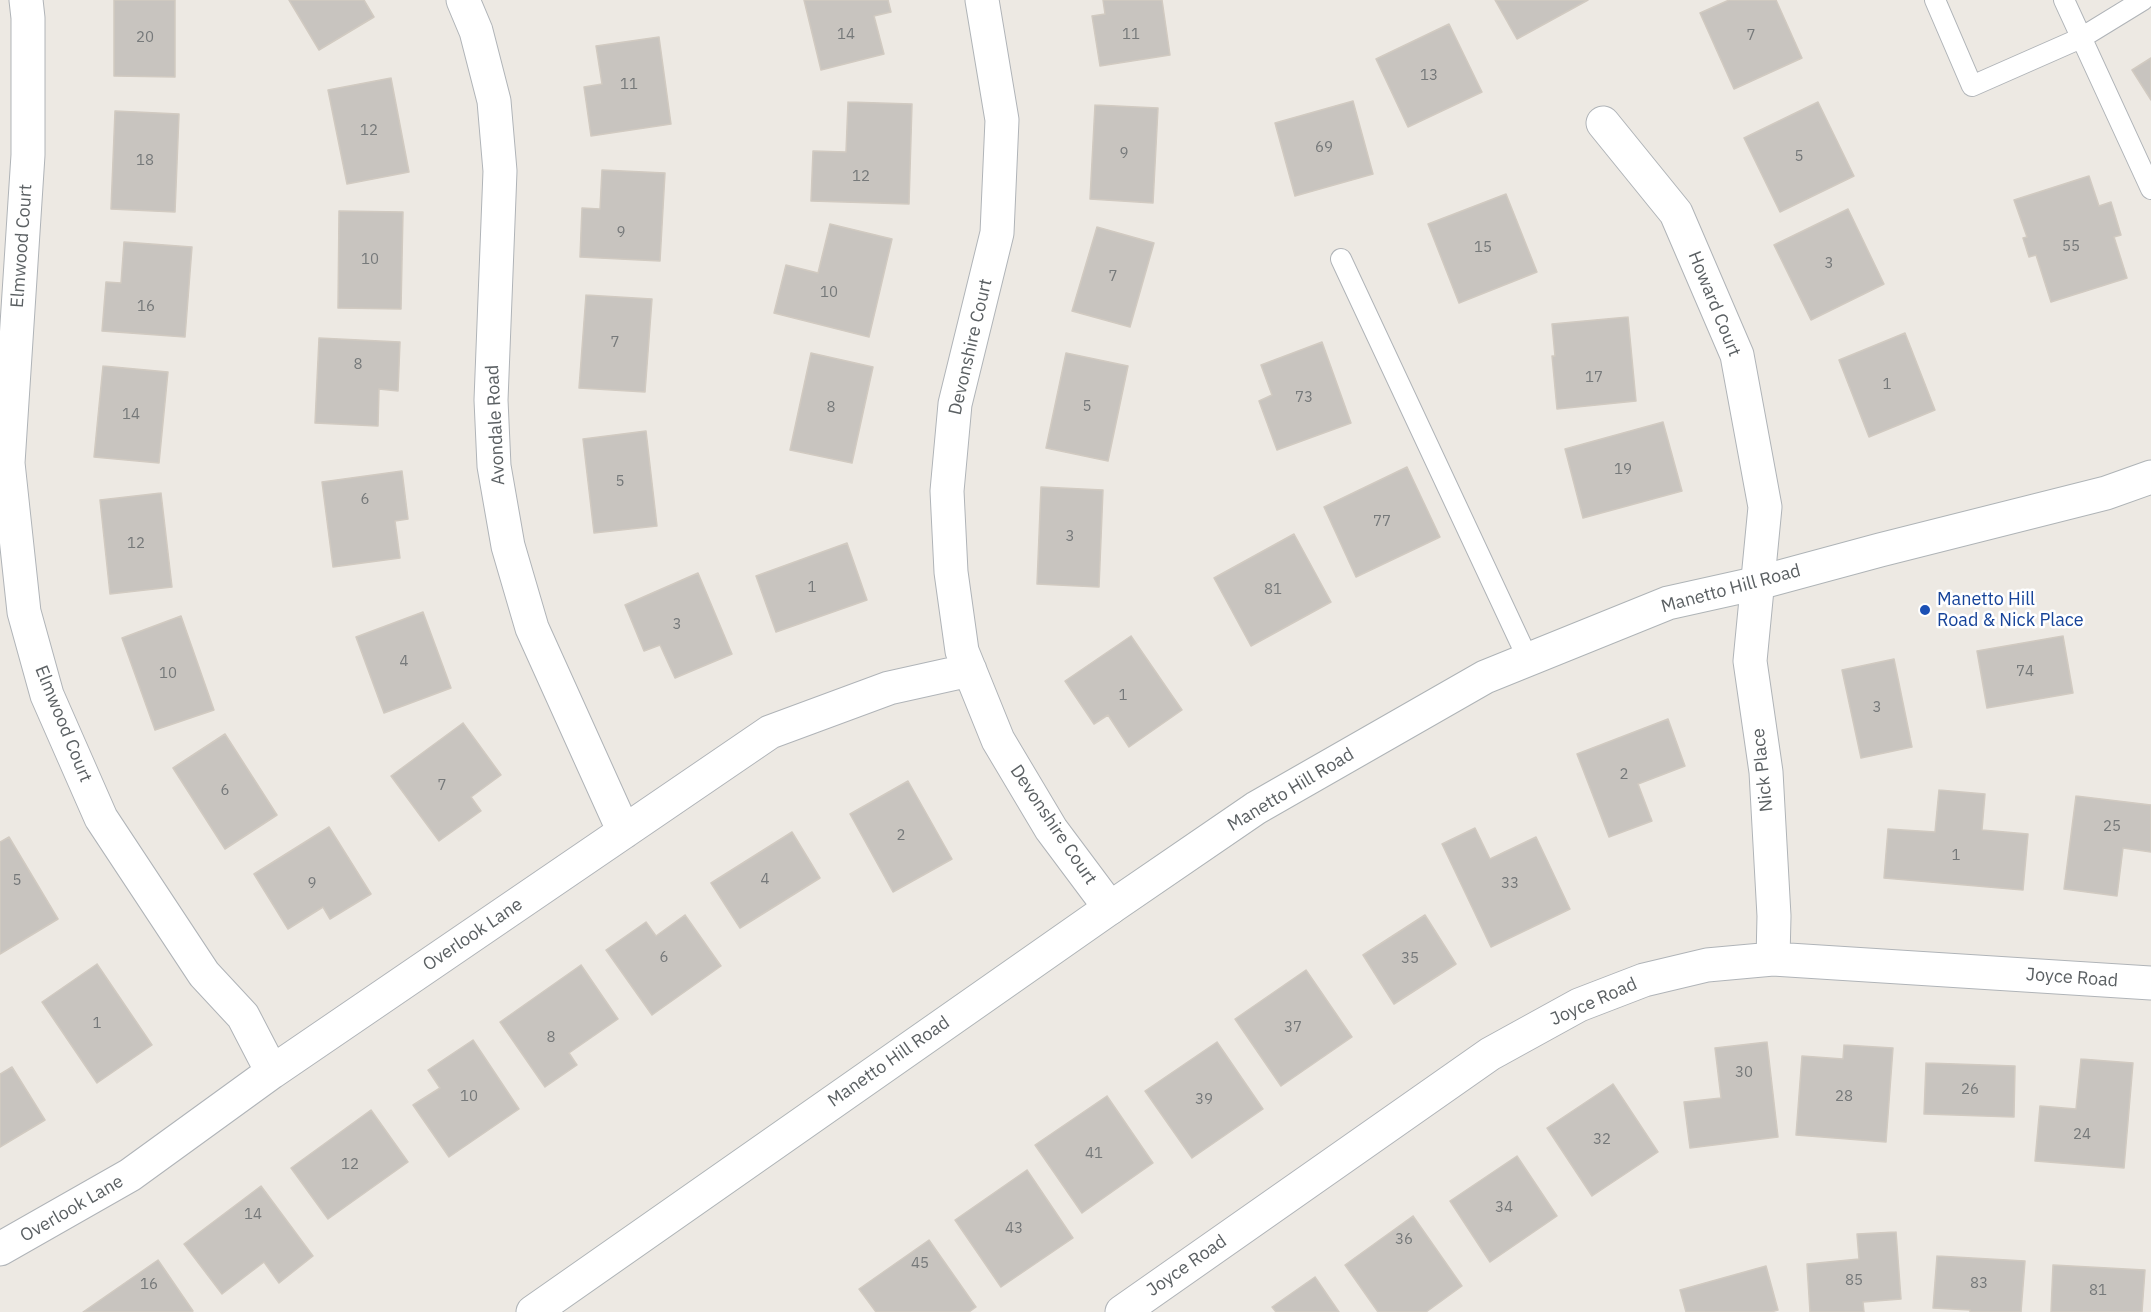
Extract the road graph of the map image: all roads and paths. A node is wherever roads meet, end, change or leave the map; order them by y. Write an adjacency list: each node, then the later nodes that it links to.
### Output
1 (26, 0): 19 (street, Elmwood Court)
2 (463, 0): 15 (street, Avondale Road)
3 (982, 0): 14 (street, Devonshire Court)
4 (1935, 0): 7 (lane)
5 (2064, 0): 7 (lane)
6 (2143, 0): 7 (lane)
7 (2081, 38): 9 (lane)
8 (1603, 123): 12 (street, Howard Court)
9 (2151, 189)
10 (1341, 259): 13 (lane)
11 (2151, 477): 12 (street, Manetto Hill Road)
12 (1758, 583): 13 (street, Manetto Hill Road); 17 (street, Nick Place)
13 (1528, 659): 16 (street, Manetto Hill Road)
14 (970, 670): 15 (street, Overlook Lane); 16 (street, Devonshire Court)
15 (624, 832): 19 (street, Overlook Lane)
16 (1110, 908): 21 (street, Manetto Hill Road)
17 (1773, 959): 18 (street, Joyce Road); 22 (street, Joyce Road)
18 (2151, 983)
19 (272, 1072): 20 (street, Overlook Lane)
20 (0, 1249)
21 (533, 1312)
22 (1122, 1312)

